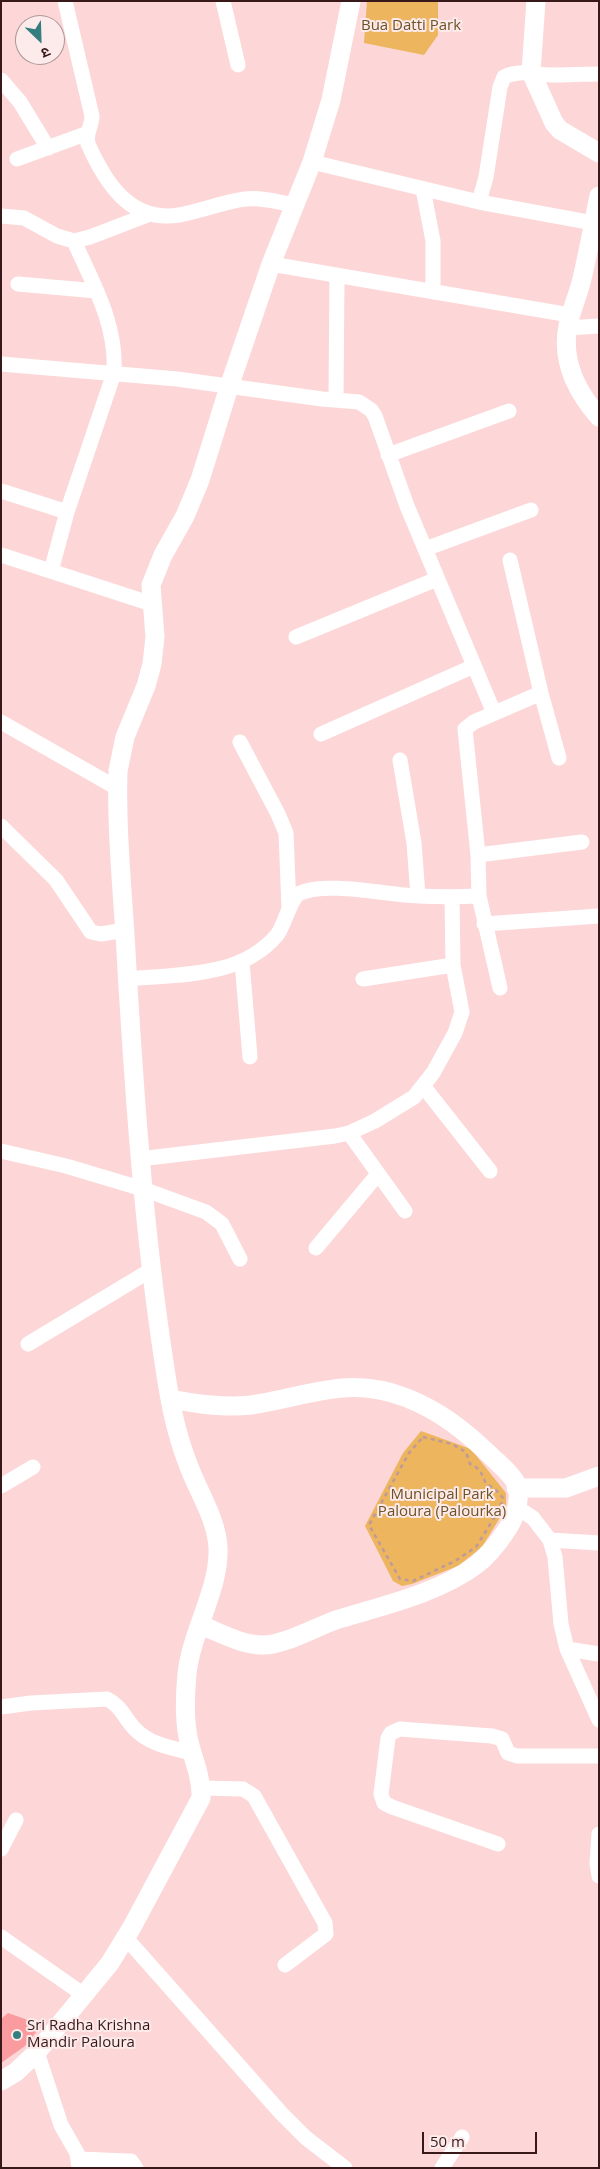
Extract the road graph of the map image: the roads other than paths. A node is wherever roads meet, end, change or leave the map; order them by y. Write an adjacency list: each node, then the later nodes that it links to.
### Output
1 (65, 1): 9 (street)
2 (223, 1): 5 (street)
3 (351, 1): 13 (street)
4 (536, 1): 6 (street)
5 (238, 65)
6 (531, 72): 7 (street); 11 (street); 16 (street)
7 (599, 74)
8 (1, 80): 10 (street)
9 (88, 133): 10 (street); 18 (street)
10 (48, 148): 12 (street)
11 (599, 153)
12 (17, 159)
13 (312, 162): 14 (street); 17 (street)
14 (423, 189): 16 (street); 26 (street)
15 (599, 196): 20 (street)
16 (479, 202): 20 (street)
17 (294, 205): 18 (street); 22 (street)
18 (150, 214): 21 (street)
19 (1, 216): 21 (street)
20 (596, 224): 27 (street)
21 (74, 241): 25 (street)
22 (271, 264): 23 (street); 31 (street)
23 (337, 276): 26 (street); 32 (street)
24 (18, 284): 25 (street)
25 (97, 291): 30 (street)
26 (433, 292): 27 (street)
27 (569, 322): 28 (street); 34 (street)
28 (599, 326)
29 (1, 364): 30 (street)
30 (114, 373): 31 (street); 38 (street)
31 (229, 387): 32 (street); 44 (street)
32 (336, 399): 35 (street)
33 (510, 411): 35 (street)
34 (599, 417)
35 (388, 455): 39 (street)
36 (1, 491): 38 (street)
37 (531, 510): 39 (street)
38 (67, 512): 42 (street)
39 (425, 549): 43 (street)
40 (1, 555): 42 (street)
41 (510, 560): 47 (street)
42 (51, 571): 44 (street)
43 (438, 579): 45 (street); 46 (street)
44 (152, 604): 54 (street)
45 (296, 637)
46 (474, 666): 48 (street); 50 (street)
47 (541, 693): 48 (street); 52 (street)
48 (494, 713): 57 (street)
49 (1, 722): 54 (street)
50 (321, 734)
51 (240, 742): 61 (street)
52 (559, 758)
53 (400, 760): 58 (street)
54 (117, 788): 64 (street)
55 (1, 826): 64 (street)
56 (582, 842): 57 (street)
57 (478, 855): 59 (street)
58 (418, 896): 60 (street); 61 (street)
59 (479, 896): 60 (street); 63 (street)
60 (452, 897): 66 (street)
61 (289, 912): 65 (street)
62 (599, 916): 63 (street)
63 (484, 924): 69 (street)
64 (125, 930): 67 (street)
65 (242, 962): 67 (street); 70 (street)
66 (454, 965): 68 (street); 71 (street)
67 (128, 979): 74 (street)
68 (363, 979)
69 (500, 988)
70 (250, 1058)
71 (424, 1087): 72 (street); 75 (street)
72 (349, 1133): 74 (street); 76 (street)
73 (2, 1151): 77 (street)
74 (139, 1159): 77 (street)
75 (490, 1172)
76 (378, 1174): 78 (street); 79 (street)
77 (143, 1189): 80 (street); 81 (street)
78 (405, 1210)
79 (316, 1248)
80 (240, 1259)
81 (151, 1270): 82 (street); 83 (street)
82 (28, 1344)
83 (170, 1399): 87 (street); 91 (street)
84 (33, 1467): 86 (street)
85 (599, 1476): 87 (street)
86 (1, 1486)
87 (516, 1488): 88 (street)
88 (518, 1508): 89 (street); 91 (street)
89 (550, 1540): 90 (street); 92 (street)
90 (599, 1543)
91 (200, 1625): 96 (street)
92 (567, 1649): 93 (street); 95 (street)
93 (599, 1654)
94 (1, 1707): 96 (street)
95 (599, 1720)
96 (192, 1753): 98 (street)
97 (599, 1756): 101 (street)
98 (202, 1788): 105 (street); 106 (street)
99 (16, 1820): 102 (street)
100 (599, 1834): 103 (street)
101 (498, 1844)
102 (1, 1849)
103 (599, 1876)
104 (1, 1936): 107 (street)
105 (126, 1938): 107 (street); 113 (street)
106 (286, 1966)
107 (84, 1995): 108 (street)
108 (37, 2052): 109 (street); 111 (street)
109 (1, 2082)
110 (462, 2137): 114 (street)
111 (79, 2163): 112 (street)
112 (136, 2168)
113 (345, 2168)
114 (442, 2168)

